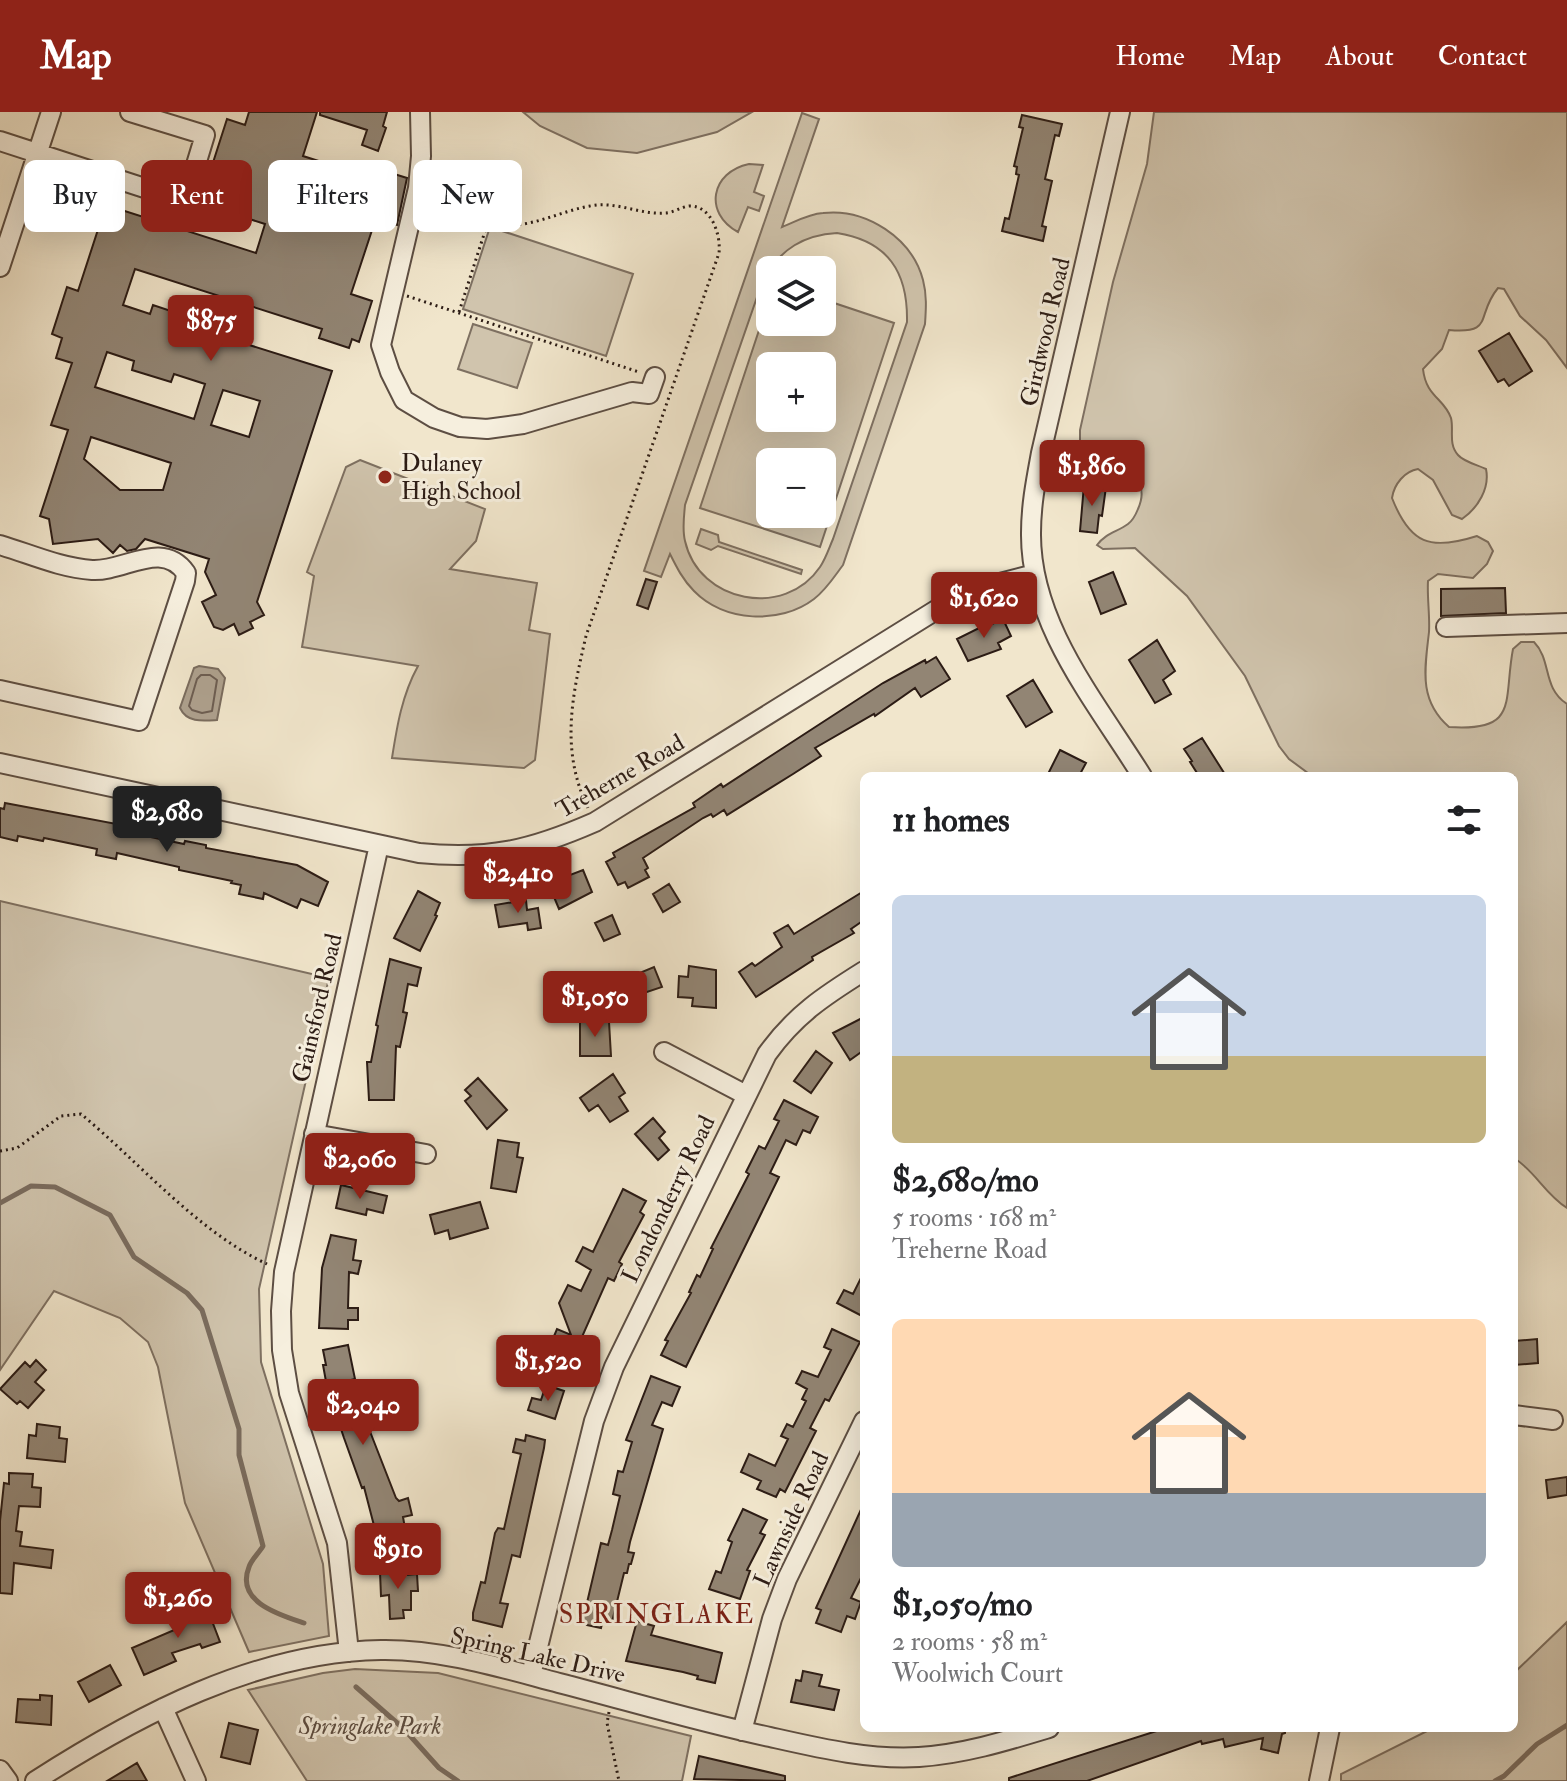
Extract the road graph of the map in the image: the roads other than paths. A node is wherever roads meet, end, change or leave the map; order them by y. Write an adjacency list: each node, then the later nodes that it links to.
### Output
1 (51, 112): 6 (street)
2 (130, 112): 6 (street)
3 (420, 112): 8 (street)
4 (1120, 112): 10 (street, Girdwood Road)
5 (0, 141): 6 (street)
6 (38, 153): 7 (street)
7 (0, 267)
8 (664, 380)
9 (0, 545): 13 (street)
10 (1035, 574): 15 (street, Girdwood Road); 16 (street, Treherne Road)
11 (1567, 623): 12 (street)
12 (1446, 627)
13 (0, 690)
14 (0, 763): 16 (street, Treherne Road)
15 (1140, 772)
16 (379, 845): 20 (street, Gainsford Road)
17 (860, 974): 19 (street, Londonderry Road)
18 (664, 1052): 19 (street)
19 (746, 1095): 26 (street, Londonderry Road)
20 (314, 1134): 21 (street); 25 (street, Gainsford Road)
21 (426, 1154)
22 (1518, 1416): 23 (street)
23 (1553, 1420)
24 (860, 1429): 28 (street, Lawnside Road)
25 (349, 1652): 26 (street, Spring Lake Drive); 27 (street, Spring Lake Drive)
26 (531, 1675): 28 (street, Spring Lake Drive)
27 (163, 1708): 33 (street, Spring Lake Drive); 34 (street)
28 (742, 1731): 29 (street, Spring Lake Drive)
29 (1034, 1732)
30 (1329, 1732): 35 (street)
31 (0, 1770): 32 (street)
32 (8, 1781)
33 (35, 1781)
34 (196, 1781)
35 (1319, 1781)

